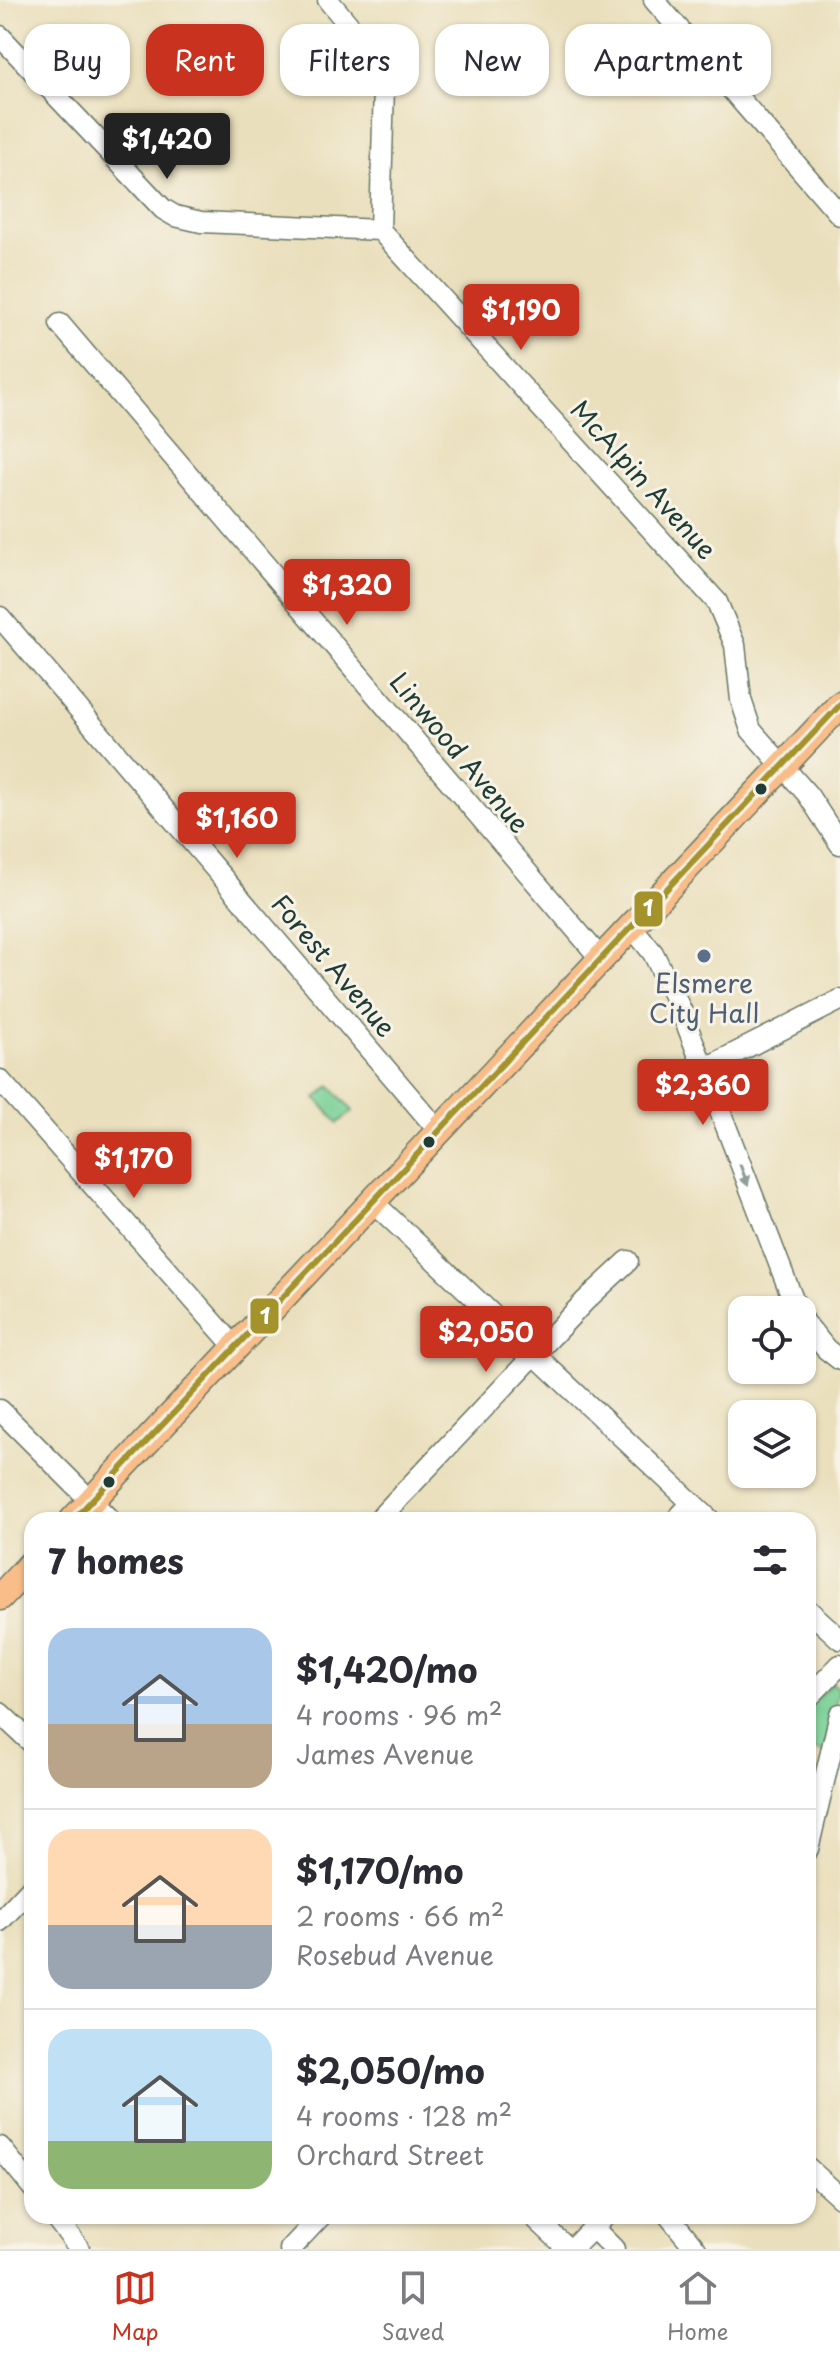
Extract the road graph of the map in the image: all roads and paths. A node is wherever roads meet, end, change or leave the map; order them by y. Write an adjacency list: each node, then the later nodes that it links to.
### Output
1 (328, 0): 5 (street)
2 (654, 0): 4 (street)
3 (0, 36): 5 (street)
4 (840, 215)
5 (380, 230): 9 (street, McAlpin Avenue)
6 (60, 324): 12 (street, Linwood Avenue)
7 (0, 617): 16 (street, Forest Avenue)
8 (840, 705): 9 (main road)
9 (782, 766): 10 (street, McAlpin Avenue); 11 (main road)
10 (840, 844)
11 (632, 927): 12 (main road); 14 (street)
12 (601, 959): 16 (main road)
13 (840, 1000): 14 (street)
14 (704, 1069): 19 (street, one-way to 19)
15 (0, 1080): 21 (street)
16 (439, 1131): 17 (main road)
17 (373, 1202): 21 (main road); 22 (street)
18 (628, 1261): 22 (street)
19 (792, 1296)
20 (816, 1336): 23 (street)
21 (236, 1348): 26 (main road)
22 (534, 1355): 25 (street); 27 (street)
23 (840, 1360)
24 (0, 1410): 26 (street)
25 (692, 1503): 28 (street); 29 (street)
26 (81, 1511)
27 (386, 1512)
28 (684, 1512)
29 (702, 1512)
30 (24, 1572): 31 (main road)
31 (0, 1597)
32 (816, 1617): 33 (street)
33 (840, 1639)
34 (840, 1665): 35 (street)
35 (816, 1690)
36 (0, 1713): 38 (street)
37 (840, 1714): 39 (street)
38 (24, 1736)
39 (816, 1815)
40 (24, 1896): 41 (street)
41 (2, 1919)
42 (0, 2147): 44 (street)
43 (816, 2175): 45 (street)
44 (24, 2177)
45 (840, 2197)
46 (60, 2224): 52 (street)
47 (313, 2224): 53 (street)
48 (542, 2224): 54 (street)
49 (596, 2224): 54 (street)
50 (599, 2224): 55 (street)
51 (676, 2224): 56 (street)
52 (80, 2249)
53 (290, 2249)
54 (570, 2249)
55 (614, 2249)
56 (696, 2249)

